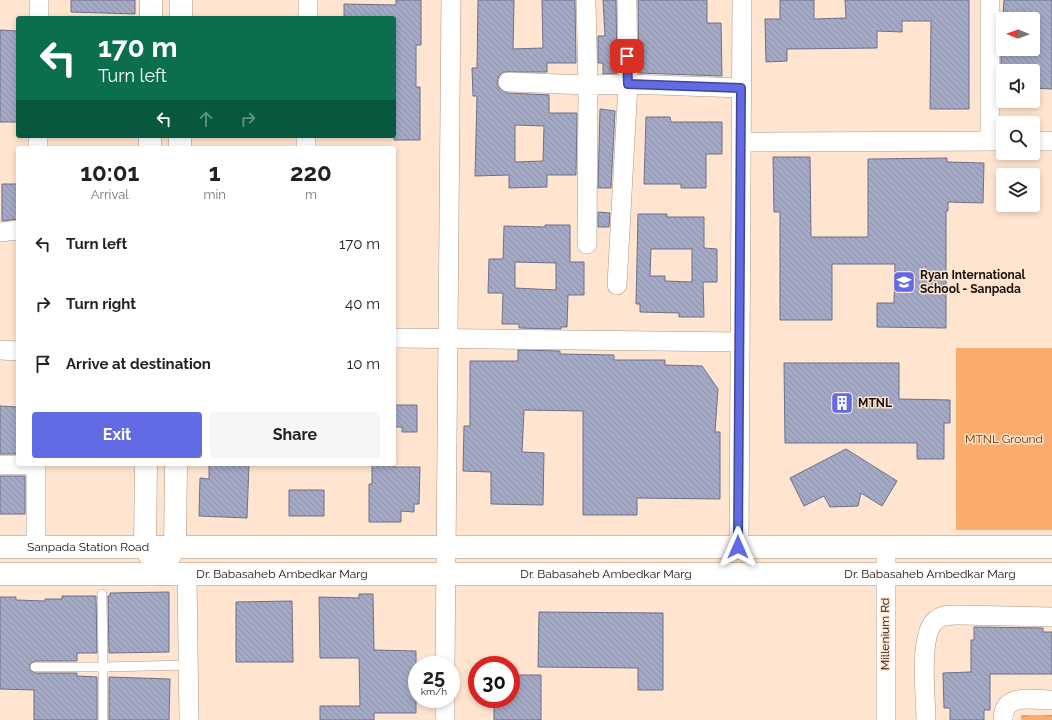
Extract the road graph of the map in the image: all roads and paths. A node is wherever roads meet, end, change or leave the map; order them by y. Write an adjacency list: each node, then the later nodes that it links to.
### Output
1 (39, 0): 10 (street)
2 (151, 0): 11 (main road)
3 (181, 0): 12 (main road)
4 (308, 0): 13 (street)
5 (451, 0): 27 (street)
6 (586, 0): 16 (street)
7 (627, 0): 15 (street)
8 (742, 0): 17 (street)
9 (990, 0): 18 (street)
10 (38, 16)
11 (151, 16)
12 (181, 16)
13 (308, 16)
14 (508, 82): 16 (street)
15 (628, 84): 16 (street); 17 (street); 25 (street)
16 (588, 85): 24 (street)
17 (741, 88): 21 (street)
18 (996, 141): 21 (street)
19 (1040, 141): 20 (street)
20 (1052, 141)
21 (742, 142): 28 (street)
22 (16, 230): 23 (street)
23 (0, 232)
24 (587, 244)
25 (617, 285)
26 (396, 338): 27 (street)
27 (448, 339): 28 (street); 40 (street)
28 (740, 342): 41 (street)
29 (0, 350): 30 (street)
30 (16, 351)
31 (0, 465): 32 (street)
32 (16, 465)
33 (36, 466): 37 (street)
34 (146, 466): 38 (main road)
35 (176, 466): 39 (main road)
36 (0, 547): 37 (main road, Sanpada Station Road)
37 (36, 547): 38 (main road, Sanpada Station Road)
38 (145, 547): 39 (main road, Sanpada Station Road); 45 (main road)
39 (175, 547): 40 (main road); 45 (main road)
40 (445, 547): 41 (main road); 46 (street)
41 (738, 547): 42 (main road)
42 (886, 547): 43 (main road); 47 (street, Millenium Rd)
43 (1052, 547)
44 (0, 574): 45 (main road)
45 (160, 574): 49 (main road, Dr. Babasaheb Ambedkar Marg)
46 (445, 574): 47 (main road, Dr. Babasaheb Ambedkar Marg); 49 (main road, Dr. Babasaheb Ambedkar Marg); 52 (street)
47 (885, 574): 48 (main road, Dr. Babasaheb Ambedkar Marg); 61 (street, Millenium Rd)
48 (1052, 574)
49 (187, 575): 53 (street)
50 (102, 594): 55 (lane)
51 (1052, 617): 62 (street)
52 (445, 656)
53 (188, 666): 55 (lane); 59 (street)
54 (35, 667): 55 (lane)
55 (103, 667): 58 (lane)
56 (1052, 700): 63 (street)
57 (445, 708): 60 (street)
58 (103, 720)
59 (189, 720)
60 (445, 720)
61 (886, 720)
62 (926, 720)
63 (1003, 720)

